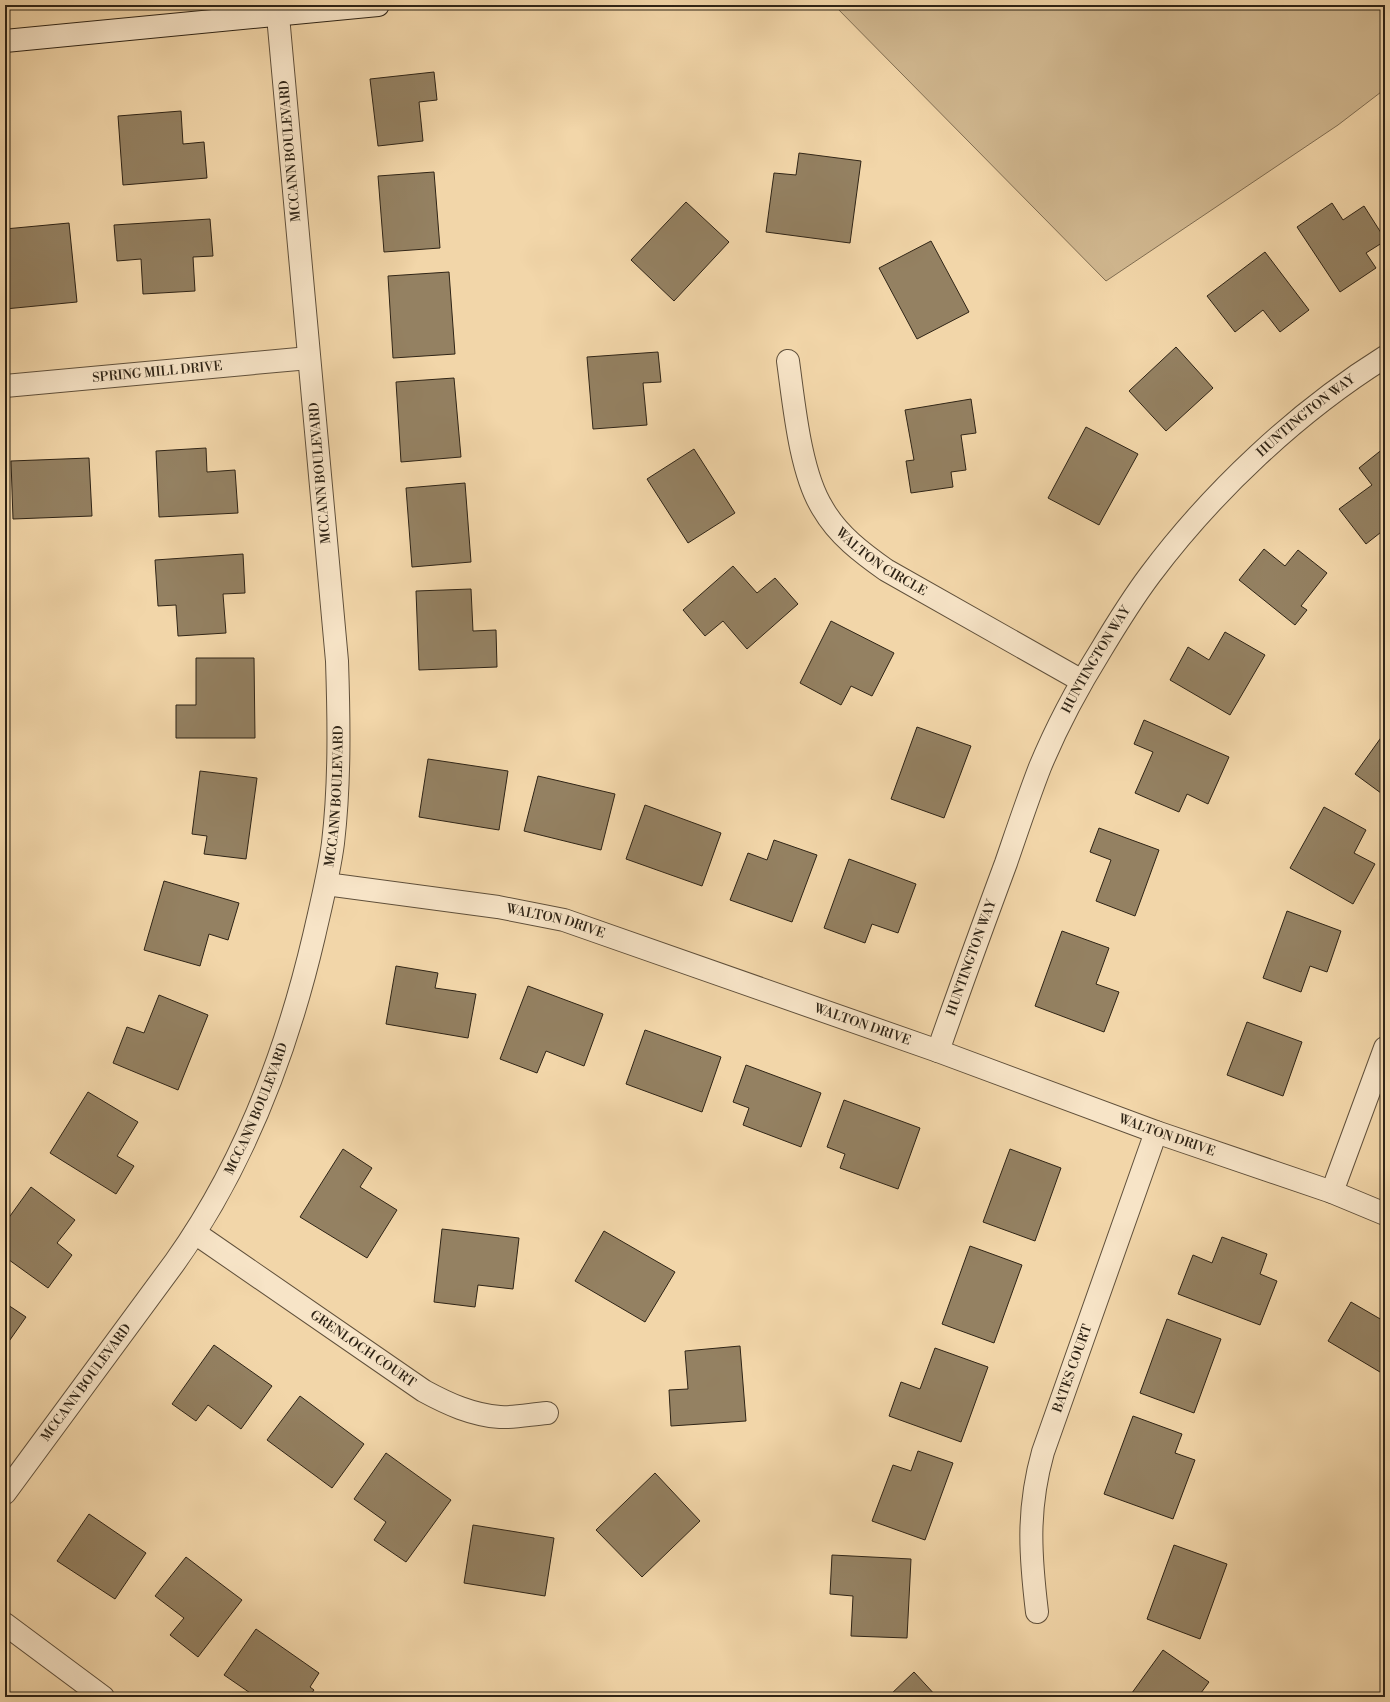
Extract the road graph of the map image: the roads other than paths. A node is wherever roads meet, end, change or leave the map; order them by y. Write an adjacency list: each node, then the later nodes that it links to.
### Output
1 (378, 5): 2 (street)
2 (277, 10): 3 (street); 5 (street, MCCANN BOULEVARD)
3 (5, 41)
4 (1385, 357): 8 (street, HUNTINGTON WAY)
5 (309, 358): 7 (street, SPRING MILL DRIVE); 9 (street, MCCANN BOULEVARD)
6 (788, 361): 8 (street, WALTON CIRCLE)
7 (5, 386)
8 (1082, 681): 11 (street, HUNTINGTON WAY)
9 (326, 884): 11 (street, WALTON DRIVE); 15 (street, MCCANN BOULEVARD)
10 (1385, 1048): 13 (street)
11 (938, 1051): 12 (street, WALTON DRIVE)
12 (1156, 1132): 13 (street, WALTON DRIVE); 18 (street, BATES COURT)
13 (1332, 1192): 14 (street, WALTON DRIVE)
14 (1385, 1214)
15 (196, 1233): 16 (street, GRENLOCH COURT); 17 (street, MCCANN BOULEVARD)
16 (547, 1413)
17 (5, 1493)
18 (1037, 1612)
19 (5, 1624): 20 (street)
20 (103, 1697)

